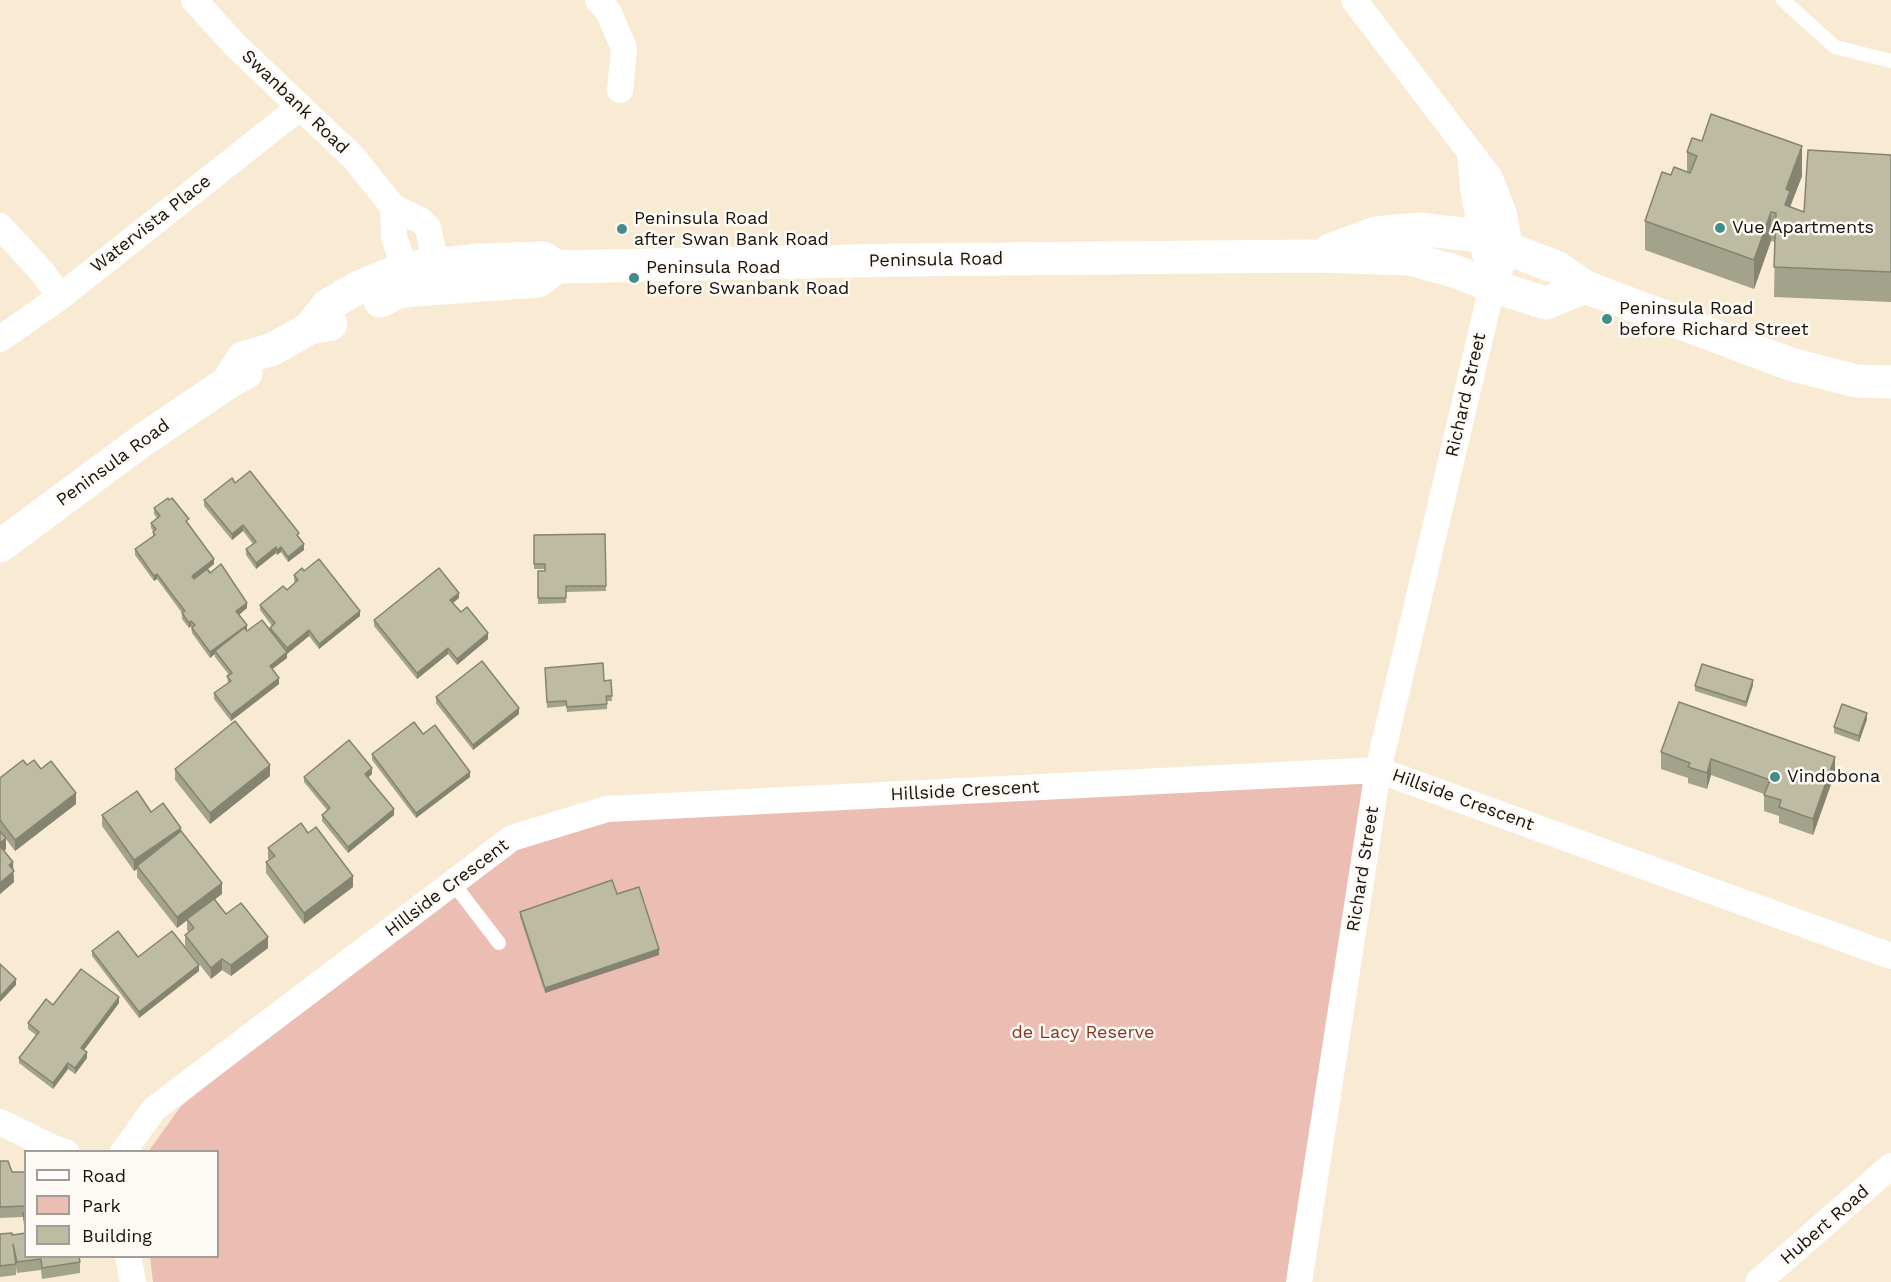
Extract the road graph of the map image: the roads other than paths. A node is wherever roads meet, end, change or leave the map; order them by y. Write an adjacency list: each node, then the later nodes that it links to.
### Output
1 (194, 0): 7 (street, Swanbank Road)
2 (598, 0): 6 (street)
3 (1354, 0): 10 (street)
4 (1783, 0): 5 (lane)
5 (1891, 61)
6 (620, 90)
7 (300, 107): 8 (street, Swanbank Road); 15 (street, Watervista Place)
8 (393, 207): 12 (street); 12 (street, Swanbank Road)
9 (0, 226): 15 (street)
10 (1496, 243): 11 (street, Peninsula Road); 13 (street, Richard Street); 14 (street, Peninsula Road)
11 (1314, 256): 12 (street, Peninsula Road); 13 (street, Peninsula Road)
12 (424, 277): 18 (street, Peninsula Road)
13 (1492, 286): 14 (street, Peninsula Road); 19 (street, Richard Street)
14 (1585, 287): 17 (street, Peninsula Road)
15 (60, 297): 16 (street, Watervista Place)
16 (0, 339)
17 (1891, 382)
18 (0, 546)
19 (1378, 770): 20 (street, Hillside Crescent); 22 (street, Hillside Crescent); 29 (street, Richard Street)
20 (453, 883): 21 (lane); 25 (street, Hillside Crescent)
21 (499, 943)
22 (1891, 956)
23 (0, 1122): 24 (street)
24 (59, 1150)
25 (124, 1150)
26 (1891, 1166): 30 (street, Hubert Road)
27 (128, 1258): 28 (street)
28 (133, 1282)
29 (1299, 1282)
30 (1758, 1282)

